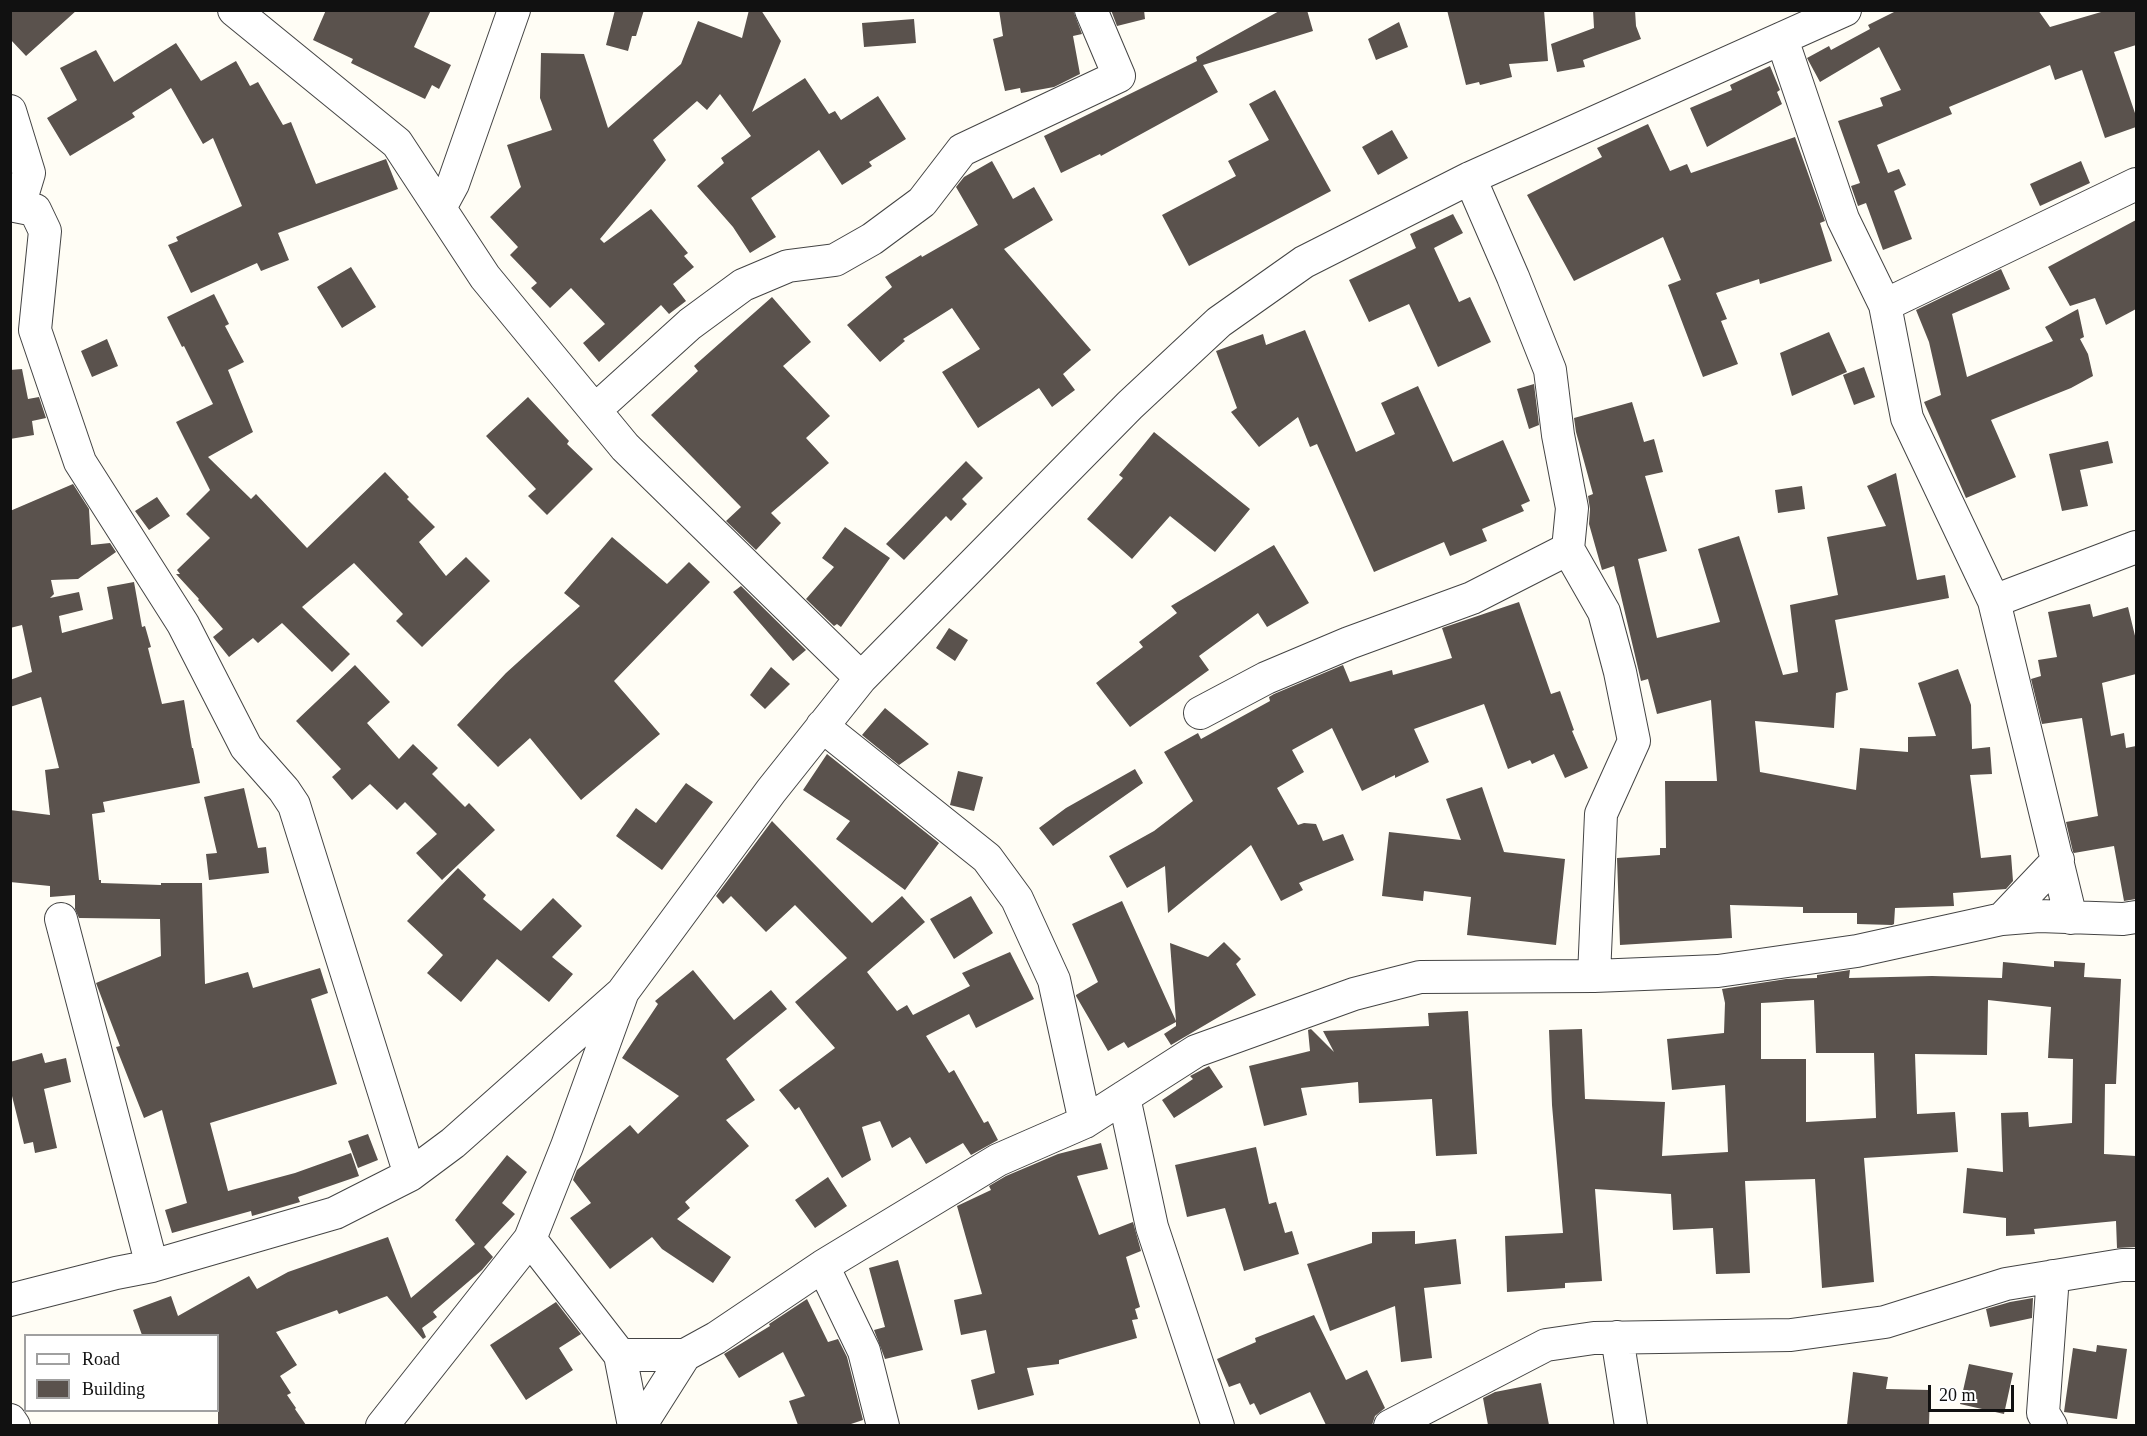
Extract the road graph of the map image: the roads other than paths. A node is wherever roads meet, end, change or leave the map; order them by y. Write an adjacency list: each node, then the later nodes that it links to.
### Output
1 (234, 10): 10 (street)
2 (514, 10): 10 (street)
3 (1091, 10): 12 (street)
4 (1845, 10): 5 (street)
5 (1782, 39): 7 (street); 11 (street)
6 (10, 111): 9 (street)
7 (1470, 178): 14 (street); 16 (street)
8 (2136, 184): 11 (street)
9 (15, 205): 28 (street)
10 (440, 208): 12 (street)
11 (1885, 305): 15 (street)
12 (595, 410): 16 (street)
13 (2136, 547): 15 (street)
14 (1569, 549): 17 (street); 24 (street)
15 (1994, 601): 19 (street)
16 (861, 678): 18 (street)
17 (1200, 713)
18 (822, 726): 25 (street); 27 (street)
19 (2058, 860): 21 (street); 23 (street)
20 (2136, 917): 21 (street)
21 (2071, 918): 23 (street)
22 (62, 919): 31 (street)
23 (2002, 919): 24 (street)
24 (1594, 976): 26 (street)
25 (622, 993): 28 (street); 29 (street)
26 (1124, 1097): 27 (street); 44 (street)
27 (1085, 1122): 32 (street)
28 (410, 1175): 31 (street)
29 (530, 1239): 36 (street); 40 (street)
30 (2136, 1265): 33 (street)
31 (152, 1266): 34 (street)
32 (824, 1266): 37 (street); 43 (street)
33 (2053, 1276): 35 (street); 47 (street)
34 (10, 1300)
35 (1617, 1337): 45 (street); 46 (street)
36 (620, 1355): 37 (street); 41 (street)
37 (685, 1355): 42 (street)
38 (10, 1420): 39 (street)
39 (14, 1425)
40 (382, 1425)
41 (634, 1425)
42 (640, 1425)
43 (883, 1425)
44 (1218, 1425)
45 (1390, 1425)
46 (1631, 1425)
47 (2051, 1425)

